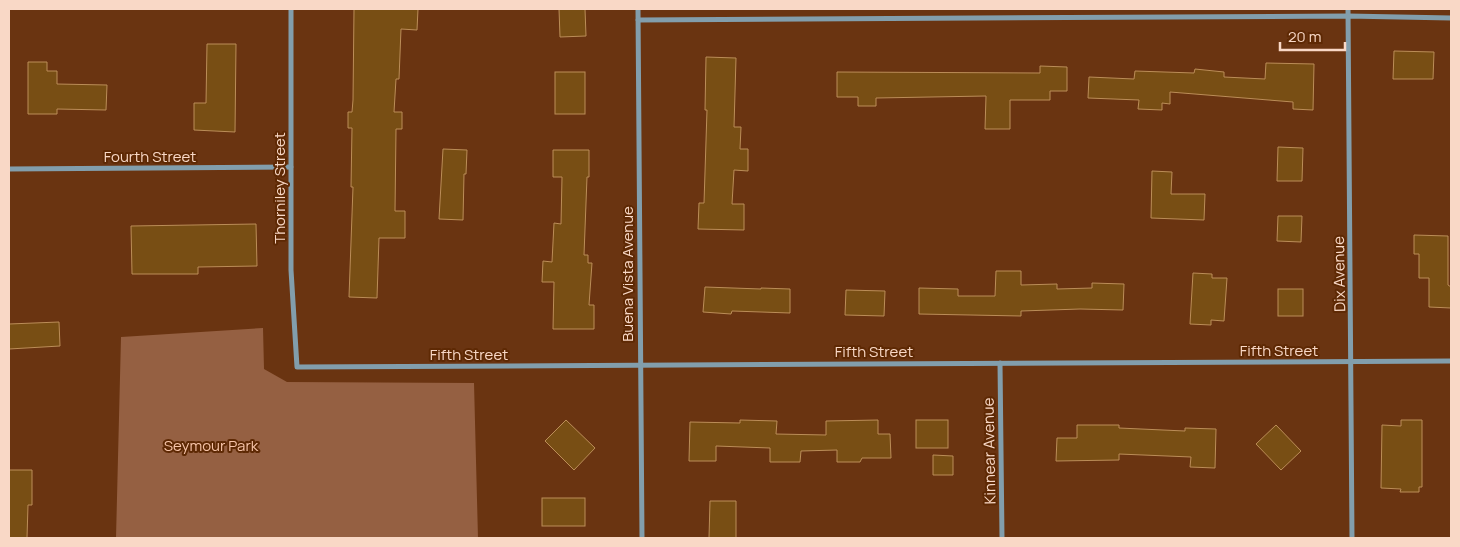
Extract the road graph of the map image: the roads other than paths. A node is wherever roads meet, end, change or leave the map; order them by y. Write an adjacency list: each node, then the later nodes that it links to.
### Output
1 (291, 9): 7 (street, Thorniley Street)
2 (638, 9): 6 (street, Buena Vista Avenue)
3 (1348, 9): 4 (street, Dix Avenue)
4 (1348, 16): 5 (street); 6 (street); 10 (street, Dix Avenue)
5 (1451, 18)
6 (638, 20): 12 (street, Buena Vista Avenue)
7 (291, 167): 8 (street, Fourth Street); 13 (street, Thorniley Street)
8 (9, 169)
9 (1451, 361): 10 (street, Fifth Street)
10 (1352, 362): 11 (street, Fifth Street); 16 (street, Dix Avenue)
11 (1000, 363): 12 (street, Fifth Street); 15 (street, Kinnear Avenue)
12 (640, 365): 13 (street, Fifth Street); 14 (street, Buena Vista Avenue)
13 (297, 367)
14 (642, 538)
15 (1002, 538)
16 (1352, 538)

